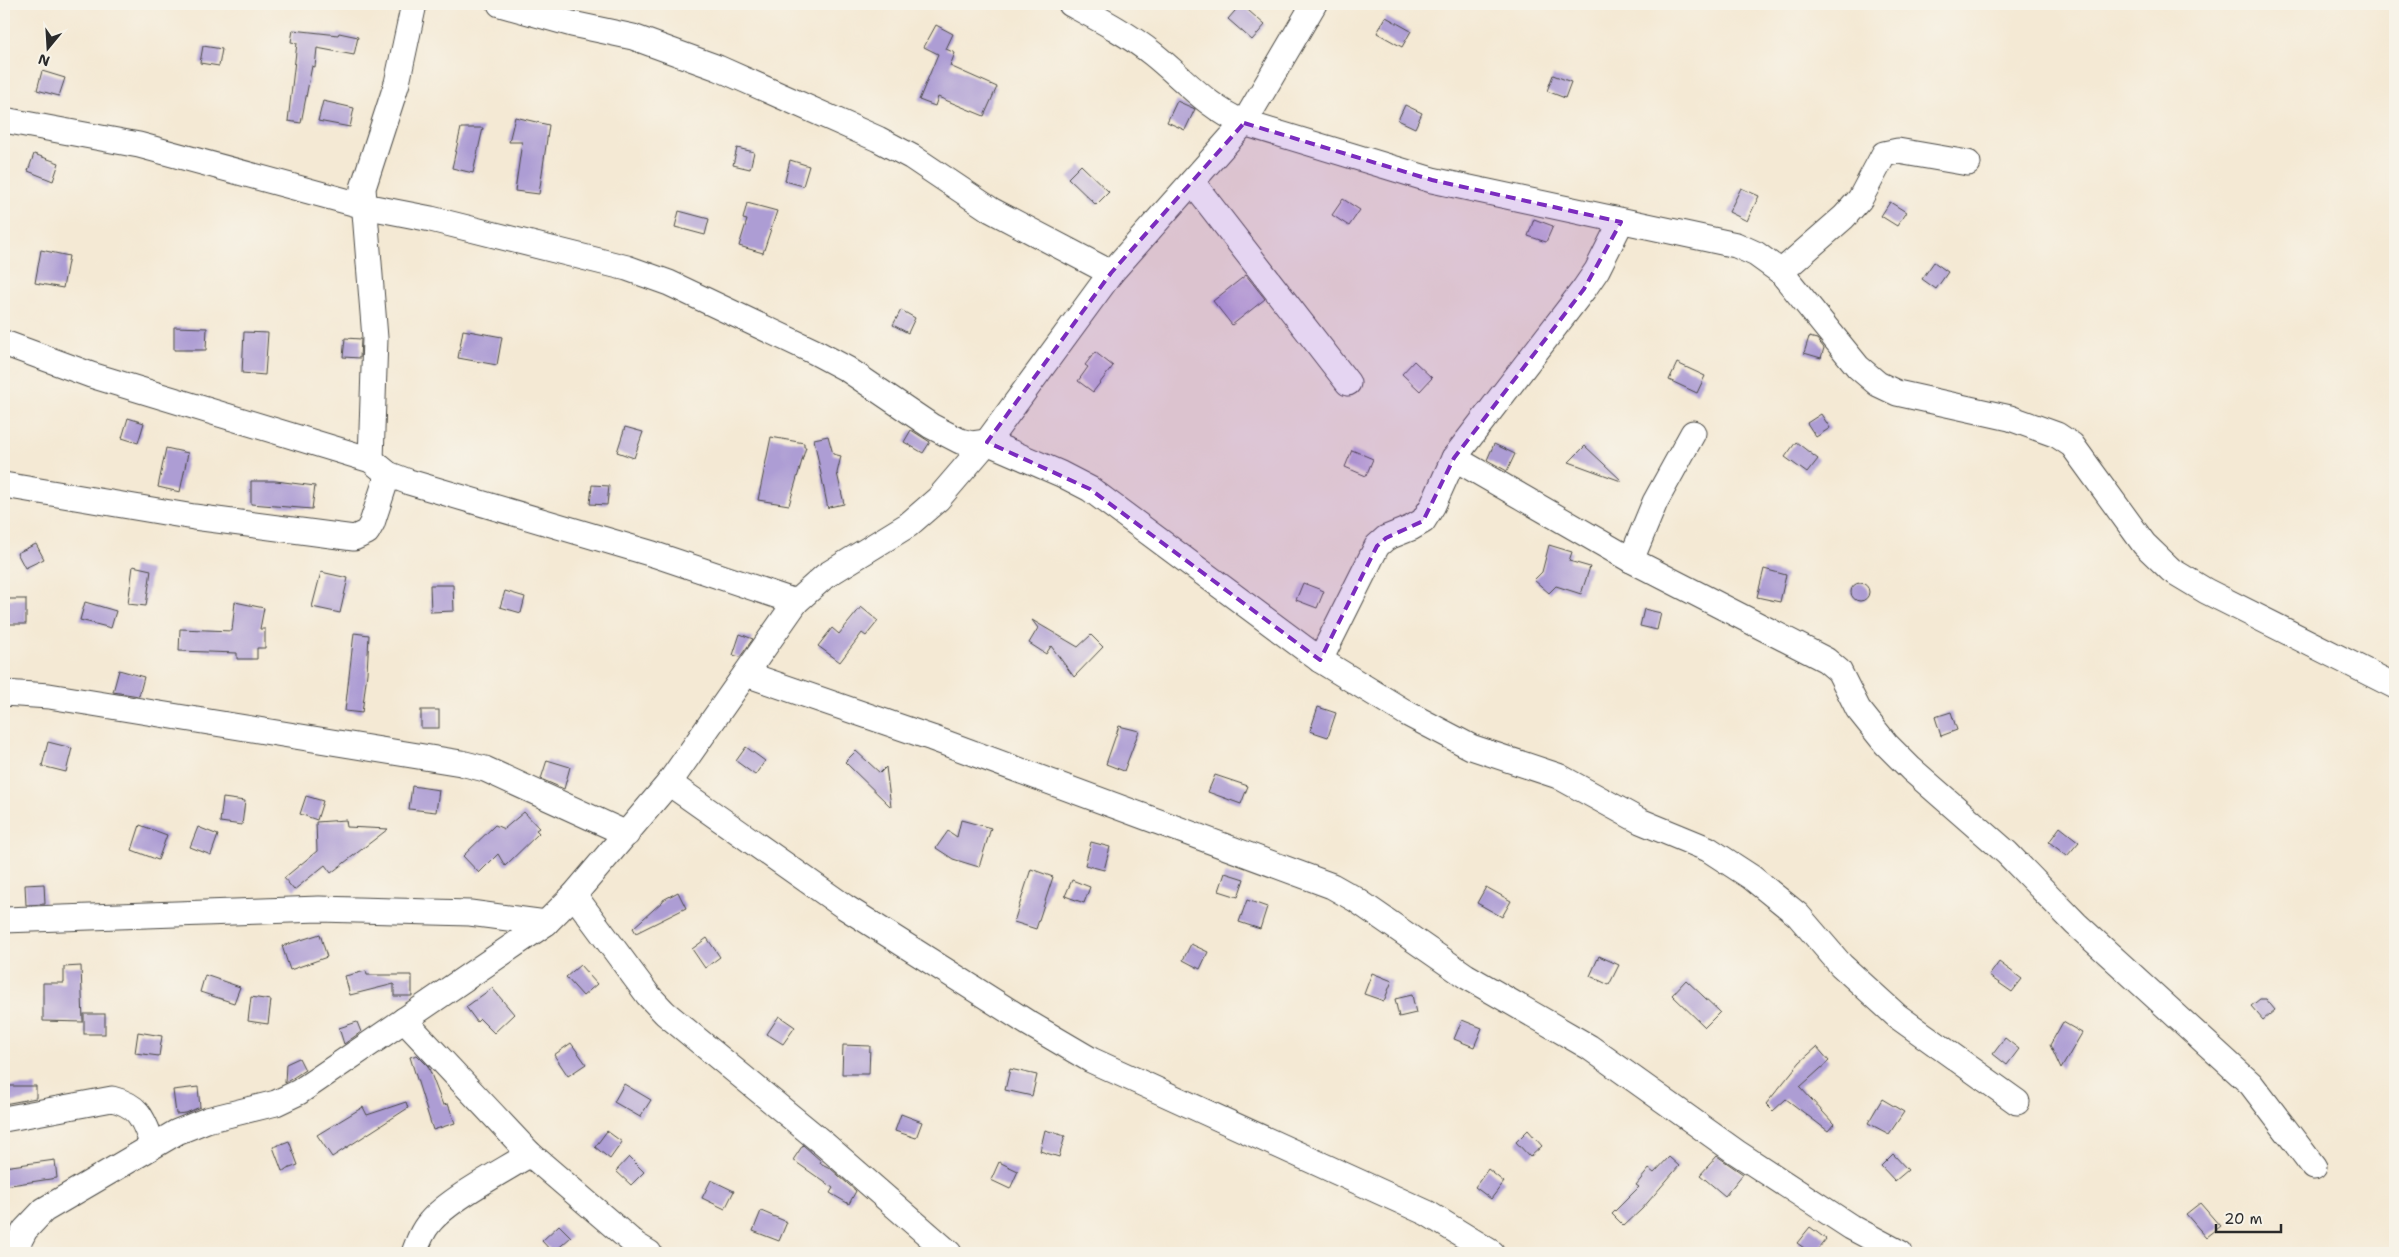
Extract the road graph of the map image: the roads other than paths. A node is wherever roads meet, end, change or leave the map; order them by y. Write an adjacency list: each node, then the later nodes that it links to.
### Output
1 (414, 4): 9 (street)
2 (500, 4): 12 (street)
3 (1071, 4): 6 (street)
4 (1314, 4): 6 (street)
5 (4, 120): 9 (street)
6 (1244, 123): 8 (street); 10 (street)
7 (1968, 163): 11 (street)
8 (1192, 182): 12 (street); 14 (street)
9 (364, 206): 16 (street); 18 (street)
10 (1621, 222): 11 (street); 17 (street)
11 (1781, 272): 24 (street)
12 (1111, 273): 16 (street)
13 (4, 343): 18 (street)
14 (1348, 383)
15 (1693, 433): 20 (street)
16 (987, 442): 21 (street); 22 (street)
17 (1454, 458): 20 (street); 22 (street)
18 (379, 467): 19 (street); 21 (street)
19 (4, 485)
20 (1631, 560): 36 (street)
21 (796, 602): 23 (street)
22 (1320, 660): 32 (street)
23 (746, 674): 26 (street); 42 (street)
24 (2395, 686)
25 (4, 693): 27 (street)
26 (669, 783): 27 (street); 41 (street)
27 (627, 834): 28 (street)
28 (574, 896): 30 (street); 40 (street)
29 (4, 920): 30 (street)
30 (546, 923): 31 (street)
31 (404, 1020): 34 (street); 35 (street)
32 (2017, 1102)
33 (4, 1119): 34 (street)
34 (154, 1145): 37 (street)
35 (530, 1154): 38 (street); 39 (street)
36 (2314, 1167)
37 (13, 1253)
38 (414, 1253)
39 (649, 1253)
40 (949, 1253)
41 (1492, 1253)
42 (1900, 1253)

